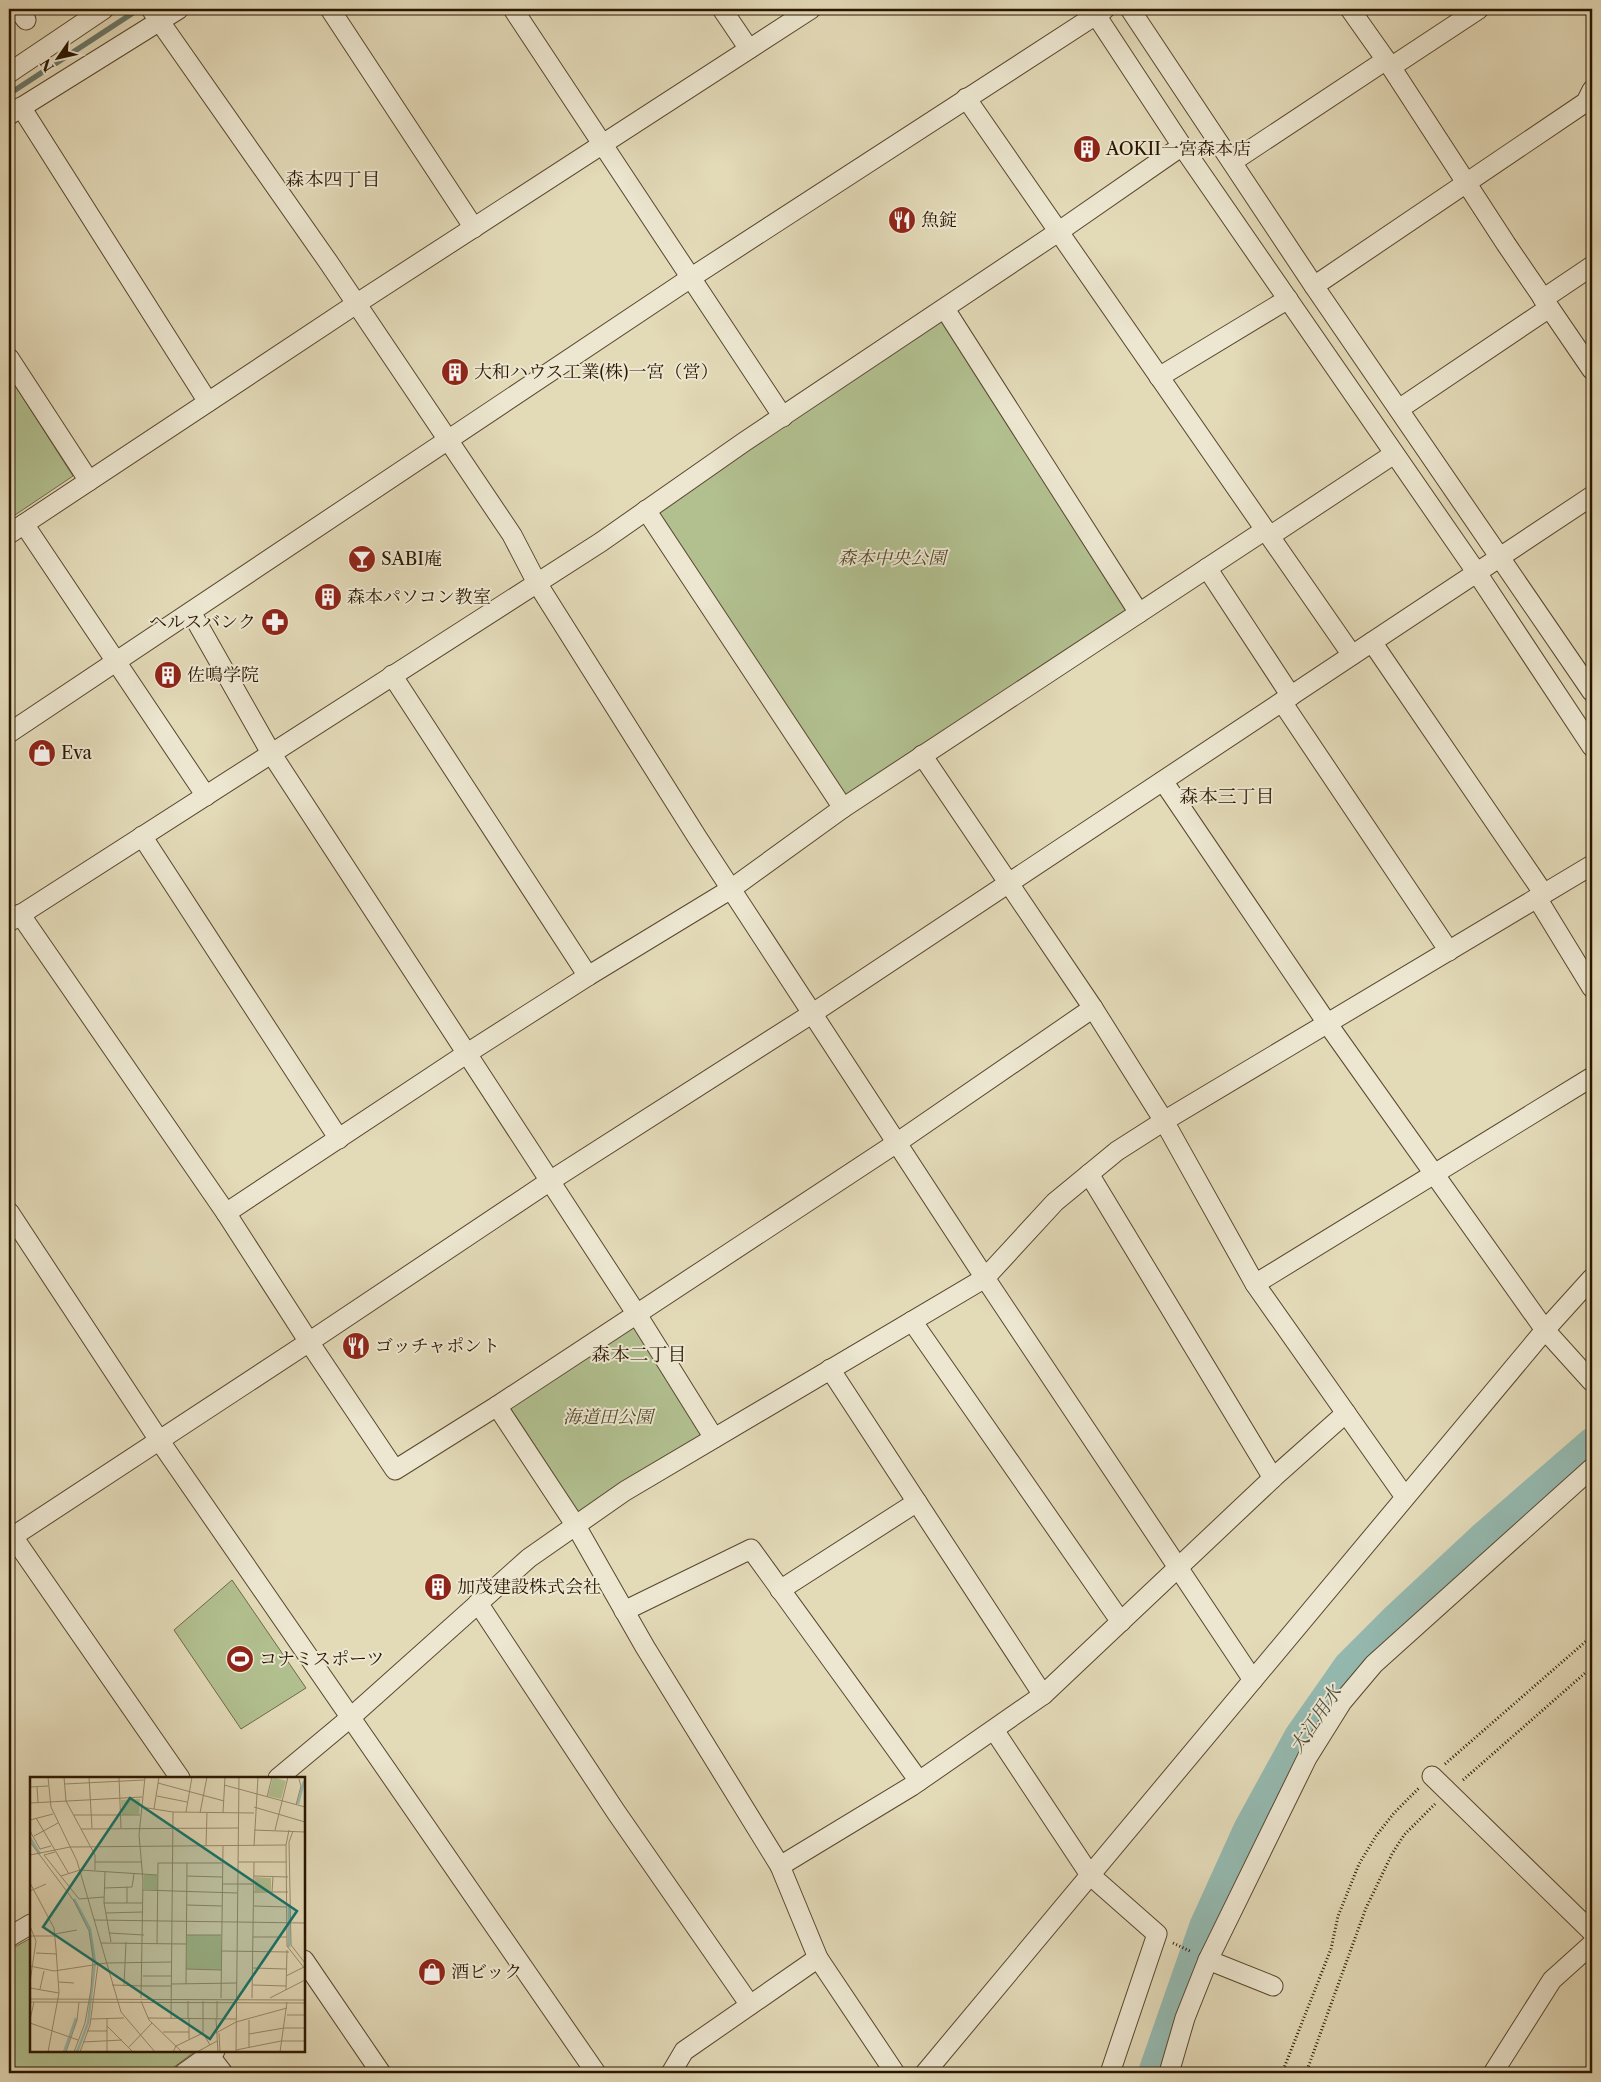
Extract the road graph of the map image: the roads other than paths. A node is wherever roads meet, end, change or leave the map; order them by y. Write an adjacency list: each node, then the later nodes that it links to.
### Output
1 (104, 9): 14 (street)
2 (179, 9): 11 (street)
3 (330, 9): 22 (street)
4 (513, 9): 18 (street)
5 (722, 9): 12 (street)
6 (811, 9): 12 (street)
7 (1130, 9): 20 (street)
8 (1350, 9): 13 (street)
9 (1479, 9): 13 (street)
10 (1098, 11): 15 (street); 19 (street)
11 (155, 15): 17 (street); 29 (street)
12 (748, 49): 18 (street)
13 (1389, 64): 20 (street); 21 (street)
14 (9, 73)
15 (966, 98): 23 (street); 25 (street)
16 (1590, 99): 21 (street)
17 (15, 111): 34 (street)
18 (603, 144): 22 (street); 25 (street)
19 (1182, 146): 23 (street); 27 (street)
20 (1232, 162): 26 (street)
21 (1466, 183): 26 (street); 28 (street)
22 (474, 228): 29 (street)
23 (1058, 232): 30 (street); 33 (street)
24 (1592, 266): 28 (street)
25 (692, 277): 36 (street); 37 (street)
26 (1314, 286): 35 (street)
27 (1288, 299): 33 (street); 38 (street)
28 (1546, 303): 32 (street); 35 (street)
29 (356, 304): 34 (street); 37 (street)
30 (945, 309): 36 (street); 49 (street)
31 (9, 358): 39 (street)
32 (1592, 370)
33 (1159, 377): 43 (street)
34 (208, 402): 39 (street)
35 (1399, 409): 44 (street)
36 (783, 416): 41 (street)
37 (448, 440): 47 (street); 48 (street)
38 (1394, 454): 43 (street); 46 (street)
39 (89, 481): 42 (street)
40 (1592, 496): 44 (street)
41 (646, 510): 47 (street); 62 (street)
42 (16, 529): 52 (street)
43 (1268, 533): 45 (street); 51 (street)
44 (1501, 556): 46 (street); 54 (street)
45 (1207, 568): 49 (street); 55 (street)
46 (1476, 574): 50 (street); 57 (street)
47 (537, 583): 53 (street); 66 (street)
48 (191, 612): 52 (street); 58 (street)
49 (1139, 613): 59 (street)
50 (1372, 642): 51 (street); 67 (street)
51 (1352, 655): 55 (street)
52 (117, 661): 56 (street); 61 (street)
53 (392, 675): 58 (street); 70 (street)
54 (1592, 692)
55 (1287, 699): 60 (street); 69 (street)
56 (9, 733)
57 (1592, 747)
58 (271, 753): 61 (street); 75 (street)
59 (922, 755): 62 (street); 65 (street)
60 (1163, 782): 65 (street); 74 (street)
61 (206, 796): 63 (street)
62 (842, 808): 66 (street)
63 (142, 836): 68 (street); 78 (street)
64 (1592, 865): 67 (street)
65 (1010, 883): 72 (street); 73 (street)
66 (731, 889): 70 (street); 73 (street)
67 (1540, 896): 69 (street); 71 (street)
68 (14, 918): 84 (street)
69 (1449, 951): 74 (street)
70 (588, 976): 75 (street)
71 (1592, 988)
72 (1093, 1008): 77 (street); 79 (street)
73 (813, 1013): 79 (street); 82 (street)
74 (1327, 1023): 77 (street); 80 (street)
75 (466, 1054): 78 (street); 82 (street)
76 (1592, 1077): 80 (street)
77 (1164, 1121): 81 (street); 87 (street)
78 (339, 1139): 84 (street)
79 (898, 1142): 85 (street); 88 (street)
80 (1434, 1173): 87 (street); 90 (street)
81 (1089, 1174): 85 (street); 99 (street)
82 (550, 1181): 88 (street); 91 (street)
83 (9, 1212): 97 (street)
84 (226, 1214): 91 (street)
85 (985, 1278): 89 (street); 104 (street)
86 (1592, 1278): 90 (street)
87 (1255, 1284): 95 (street)
88 (636, 1313): 94 (street); 96 (street)
89 (912, 1321): 92 (street); 108 (street)
90 (1545, 1330): 93 (street); 100 (street)
91 (309, 1342): 94 (street); 97 (street)
92 (830, 1369): 96 (street); 101 (street)
93 (1592, 1382)
94 (497, 1406): 102 (street)
95 (1346, 1413): 99 (street); 100 (street)
96 (714, 1438): 102 (street)
97 (159, 1440): 103 (street); 111 (street)
98 (1592, 1468): 123 (street)
99 (1273, 1478): 104 (street)
100 (1405, 1497): 109 (street)
101 (917, 1502): 105 (street); 110 (street)
102 (576, 1526): 106 (street); 107 (street)
103 (10, 1536): 114 (street)
104 (1177, 1568): 108 (street); 109 (street)
105 (780, 1590): 107 (street); 116 (street)
106 (478, 1602): 111 (street); 127 (street)
107 (624, 1611): 117 (street)
108 (1121, 1622): 110 (street)
109 (1252, 1680): 118 (street)
110 (1043, 1695): 112 (street)
111 (350, 1718): 115 (street); 132 (street)
112 (994, 1730): 116 (street); 118 (street)
113 (1432, 1776): 121 (street)
114 (179, 1777)
115 (279, 1777)
116 (919, 1781): 117 (street)
117 (780, 1866): 124 (street)
118 (1090, 1875): 135 (street); 136 (street)
119 (30, 1924): 120 (street)
120 (11, 1931)
121 (1592, 1932)
122 (1592, 1944): 138 (street)
123 (1201, 1957): 126 (street); 137 (street)
124 (818, 1958): 127 (street); 134 (street)
125 (307, 1973): 131 (street)
126 (1273, 1986)
127 (750, 2005): 133 (street)
128 (210, 2052): 129 (street); 130 (street)
129 (184, 2073)
130 (223, 2073)
131 (380, 2073)
132 (596, 2073)
133 (671, 2073)
134 (895, 2073)
135 (925, 2073)
136 (1110, 2073)
137 (1168, 2073)
138 (1493, 2073)

